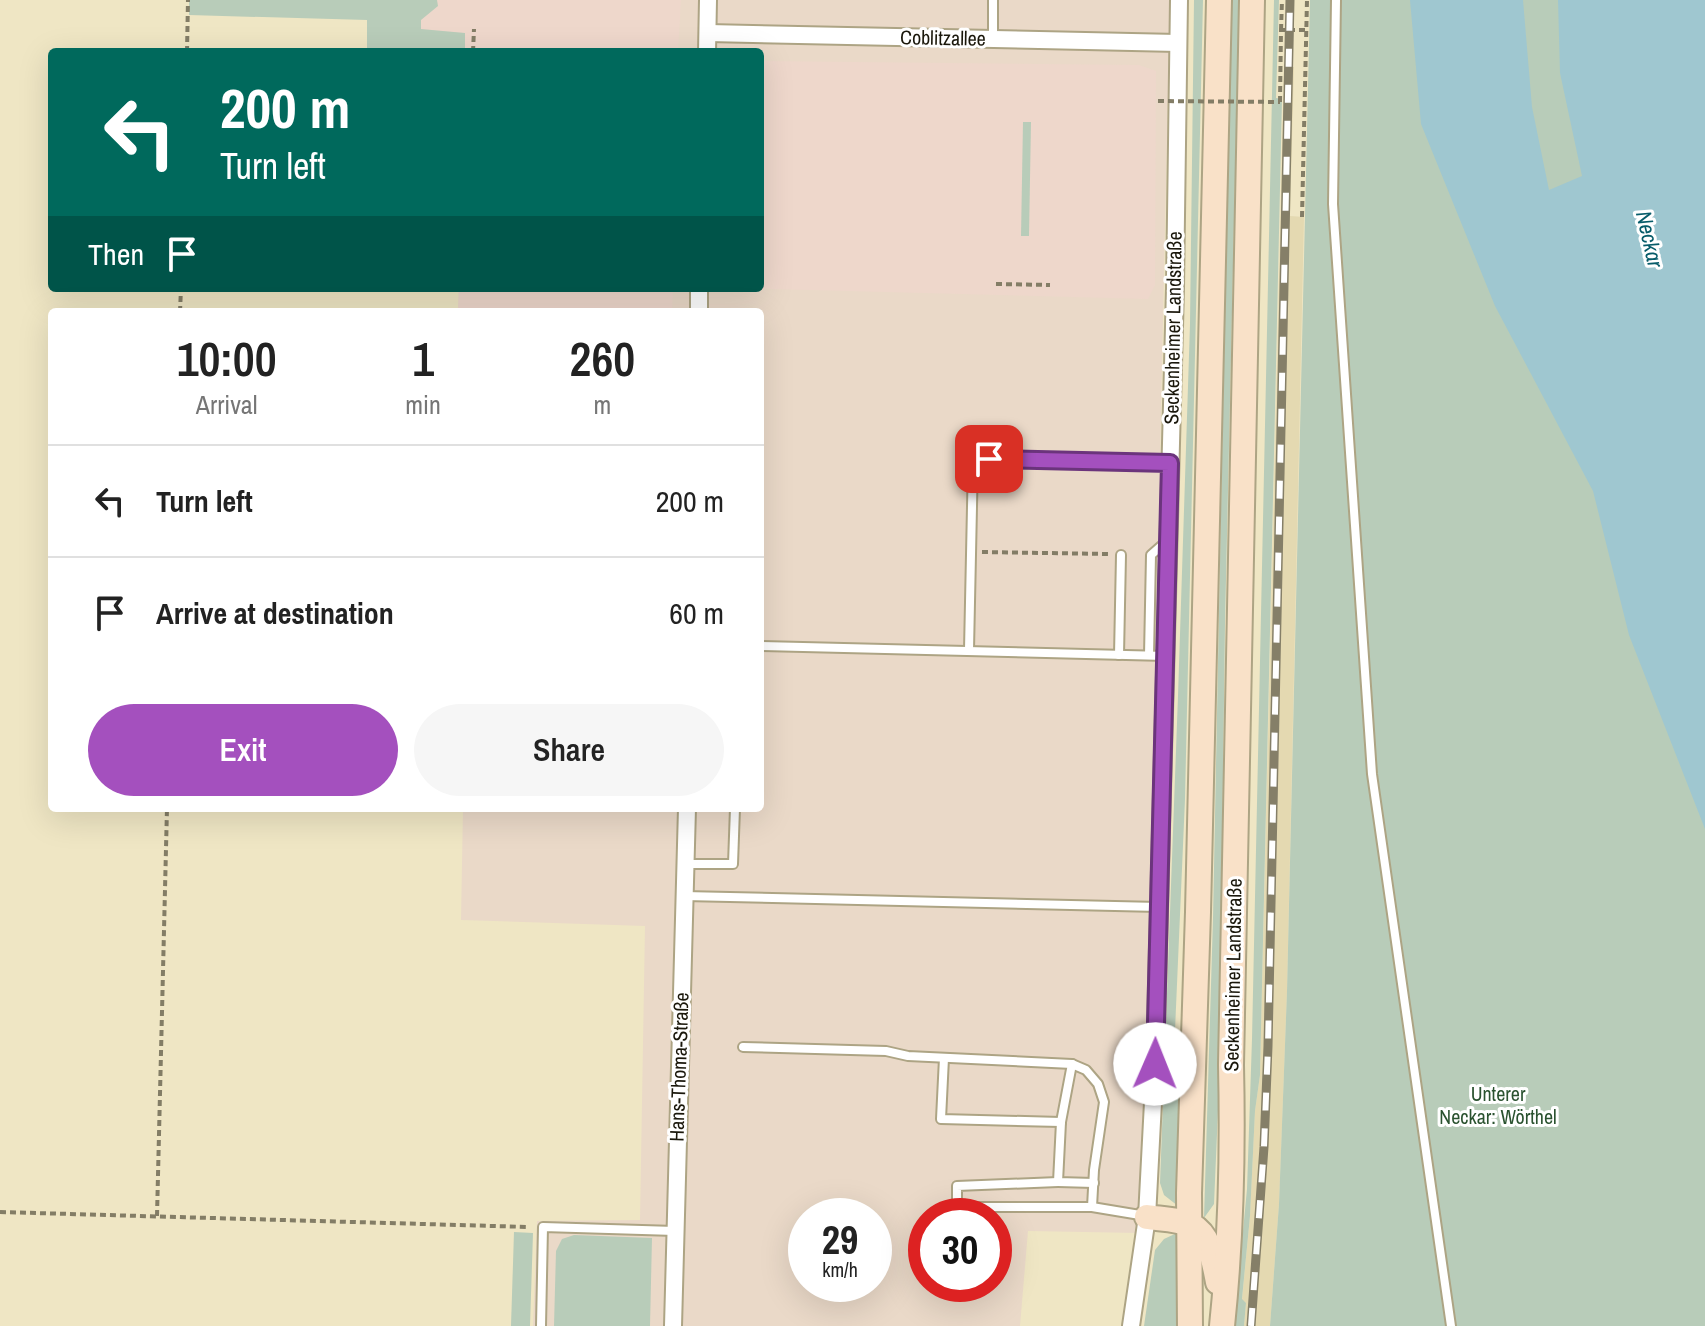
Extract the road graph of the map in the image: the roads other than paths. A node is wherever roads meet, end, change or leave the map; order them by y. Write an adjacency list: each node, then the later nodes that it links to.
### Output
1 (708, 0): 7 (street)
2 (993, 0): 8 (lane)
3 (1179, 0): 9 (street, Seckenheimer Landstraße)
4 (1219, 0): 30 (main road, Seckenheimer Landstraße)
5 (1252, 0): 32 (main road, Seckenheimer Landstraße)
6 (1336, 0): 37 (lane)
7 (708, 33): 8 (street, Coblitzallee); 10 (street)
8 (993, 39): 9 (street, Coblitzallee)
9 (1178, 43): 11 (street, Seckenheimer Landstraße)
10 (707, 48)
11 (1170, 463): 14 (lane); 16 (street, Seckenheimer Landstraße)
12 (1121, 555): 15 (lane)
13 (764, 646): 14 (lane)
14 (969, 650): 15 (lane)
15 (1119, 655): 16 (lane)
16 (1158, 656): 21 (street, Seckenheimer Landstraße)
17 (687, 812): 19 (street, Hans-Thoma-Straße)
18 (735, 812): 19 (lane)
19 (685, 864): 20 (street, Hans-Thoma-Straße)
20 (684, 896): 21 (lane); 31 (street, Hans-Thoma-Straße)
21 (1159, 907): 29 (street, Seckenheimer Landstraße)
22 (743, 1047): 23 (lane)
23 (944, 1058): 24 (lane); 25 (lane)
24 (1072, 1064): 25 (lane); 27 (lane)
25 (1061, 1122): 26 (lane)
26 (1058, 1182): 27 (lane); 28 (lane)
27 (1094, 1183): 28 (lane)
28 (1092, 1207): 29 (lane)
29 (1147, 1217): 30 (main road); 35 (street, Seckenheimer Landstraße)
30 (1189, 1224): 32 (main road); 36 (main road, Seckenheimer Landstraße)
31 (675, 1231): 33 (lane); 34 (street, Hans-Thoma-Straße)
32 (1223, 1317)
33 (541, 1326)
34 (673, 1326)
35 (1131, 1326)
36 (1190, 1326)
37 (1451, 1326)

